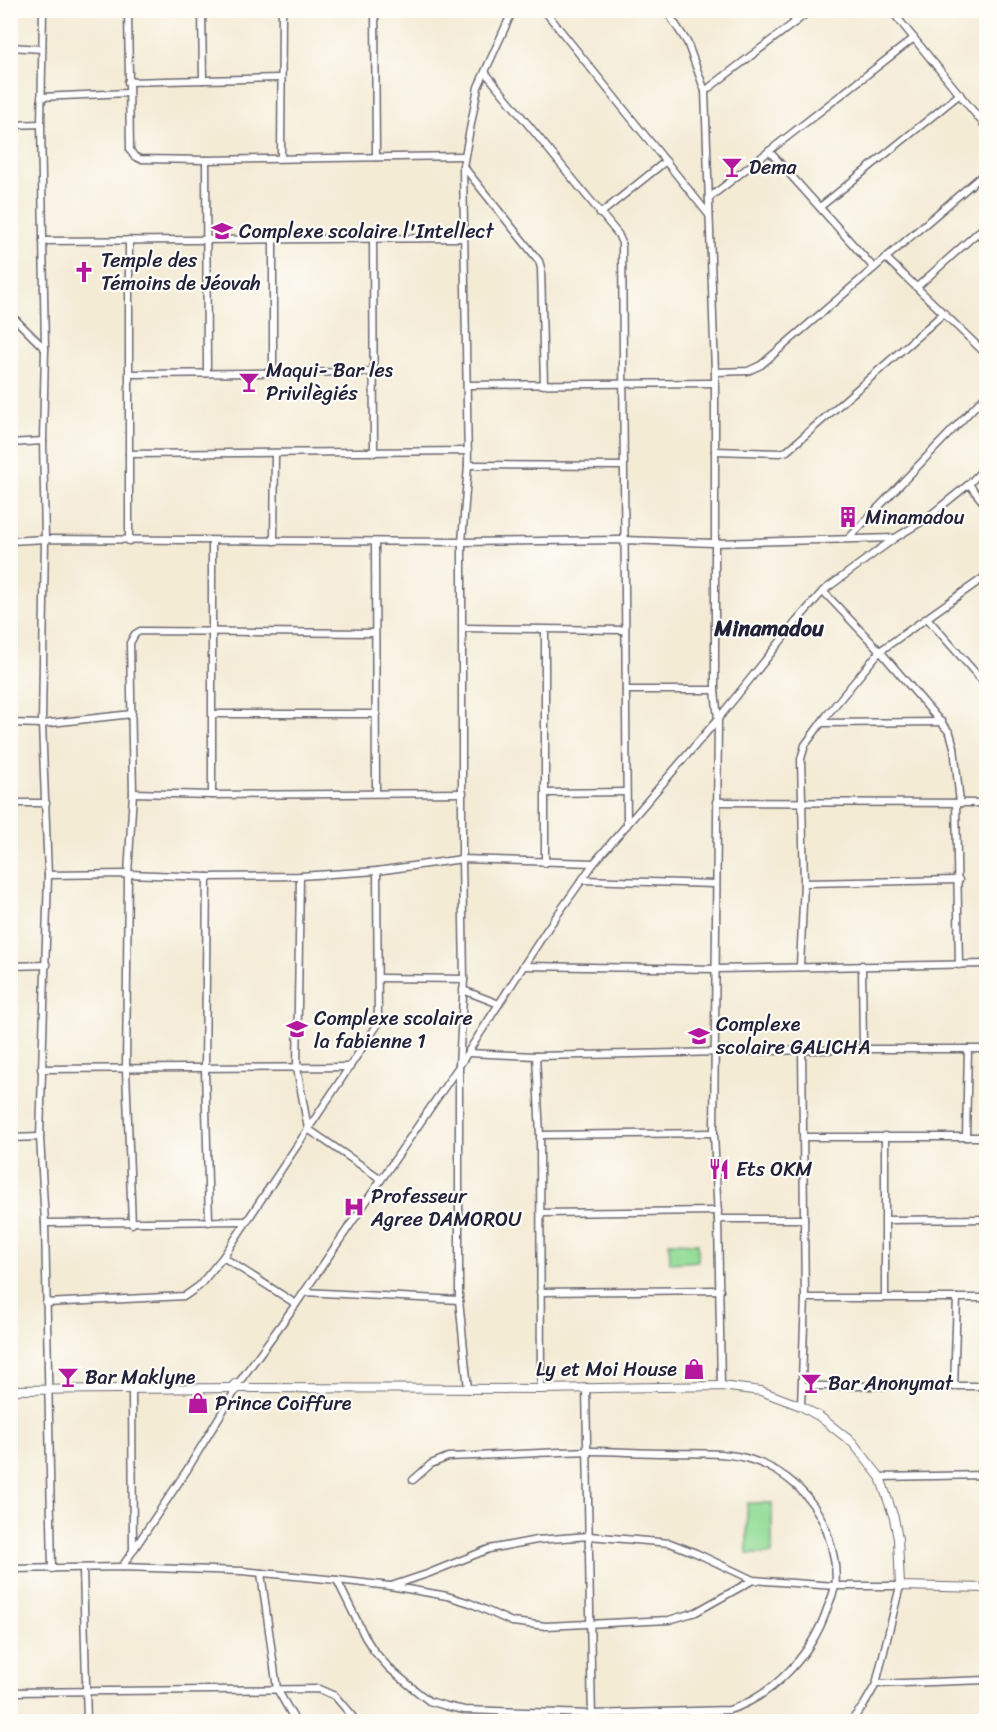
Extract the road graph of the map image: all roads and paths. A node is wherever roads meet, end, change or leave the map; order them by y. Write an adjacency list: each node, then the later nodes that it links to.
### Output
1 (43, 10): 15 (street)
2 (128, 10): 19 (street)
3 (202, 10): 18 (street)
4 (282, 10): 17 (street)
5 (375, 10): 29 (street)
6 (513, 10): 16 (street)
7 (544, 10): 32 (street)
8 (666, 10): 20 (street)
9 (787, 10): 12 (street)
10 (811, 10): 12 (street)
11 (891, 10): 13 (street)
12 (796, 22): 20 (street)
13 (914, 38): 22 (street); 27 (street)
14 (10, 47): 15 (street)
15 (42, 49): 23 (street)
16 (485, 72): 28 (street); 37 (street)
17 (280, 78): 18 (street); 30 (street)
18 (202, 80): 19 (street)
19 (128, 82): 21 (street)
20 (705, 91): 35 (street)
21 (128, 93): 23 (street); 31 (street)
22 (960, 94): 26 (street); 36 (street)
23 (41, 97): 24 (street)
24 (41, 124): 25 (street); 46 (street)
25 (10, 125)
26 (987, 127)
27 (769, 151): 35 (street); 36 (street)
28 (464, 156): 29 (street); 33 (street)
29 (376, 157): 30 (street)
30 (281, 158): 31 (street)
31 (206, 160): 43 (street)
32 (666, 161): 37 (street); 38 (street)
33 (463, 166): 42 (street); 63 (street)
34 (987, 172): 48 (street)
35 (709, 198): 38 (street)
36 (820, 207): 49 (street)
37 (600, 214): 61 (street)
38 (709, 215): 56 (street)
39 (987, 225): 40 (street)
40 (979, 234): 47 (street); 50 (street)
41 (373, 238): 42 (street); 44 (street); 55 (street)
42 (463, 238): 62 (street)
43 (207, 239): 44 (street); 45 (street); 57 (street)
44 (273, 239): 58 (street)
45 (129, 240): 46 (street); 59 (street)
46 (43, 241): 53 (street)
47 (987, 242)
48 (886, 258): 49 (street); 50 (street)
49 (874, 268): 56 (street)
50 (917, 287): 51 (street)
51 (944, 313): 54 (street); 68 (street)
52 (10, 314): 53 (street)
53 (45, 349): 65 (street)
54 (987, 354)
55 (373, 372): 58 (street); 70 (street)
56 (715, 372): 60 (street)
57 (207, 373): 58 (street); 59 (street)
58 (273, 373)
59 (129, 374): 71 (street)
60 (715, 383): 61 (street); 68 (street)
61 (624, 384): 63 (street); 73 (street)
62 (468, 385): 63 (street); 67 (street)
63 (544, 385)
64 (987, 395): 80 (street)
65 (43, 441): 66 (street); 78 (street)
66 (10, 443)
67 (468, 451): 70 (street); 72 (street)
68 (715, 452): 87 (street)
69 (275, 453): 70 (street); 71 (street); 84 (street)
70 (374, 453)
71 (129, 454): 82 (street)
72 (468, 465): 73 (street); 86 (street)
73 (623, 466): 79 (street)
74 (987, 466): 75 (street)
75 (969, 484): 76 (street); 77 (street)
76 (987, 506)
77 (894, 538): 80 (street); 89 (street)
78 (45, 539): 81 (street); 82 (street); 107 (street)
79 (623, 540): 86 (street); 87 (street); 93 (street)
80 (848, 540): 87 (street)
81 (10, 541)
82 (129, 541): 83 (street)
83 (212, 541): 84 (street); 94 (street)
84 (274, 541): 85 (street)
85 (375, 542): 86 (street); 95 (street)
86 (462, 542): 91 (street)
87 (714, 543): 99 (street)
88 (987, 576): 90 (street)
89 (823, 591): 96 (street); 103 (street)
90 (927, 618): 96 (street); 97 (street)
91 (463, 628): 92 (street); 111 (street)
92 (544, 630): 93 (street); 112 (street)
93 (624, 630): 98 (street)
94 (213, 631): 95 (street); 100 (street); 101 (street)
95 (374, 633): 102 (street)
96 (880, 651): 104 (street); 106 (street)
97 (987, 686)
98 (626, 690): 99 (street); 109 (street)
99 (715, 690): 103 (street)
100 (132, 714): 107 (street); 110 (street)
101 (213, 714): 102 (street); 113 (street)
102 (376, 714): 108 (street)
103 (718, 719): 114 (street); 120 (street)
104 (942, 722): 106 (street); 118 (street)
105 (10, 723): 107 (street)
106 (821, 723): 115 (street)
107 (42, 724): 117 (street)
108 (376, 792): 111 (street); 113 (street)
109 (626, 792): 112 (street); 120 (street)
110 (133, 793): 113 (street); 125 (street)
111 (463, 793): 121 (street)
112 (546, 793): 122 (street)
113 (212, 795)
114 (716, 802): 115 (street); 132 (street)
115 (801, 802): 118 (street); 131 (street)
116 (10, 803): 117 (street)
117 (46, 803): 126 (street)
118 (958, 803): 119 (street); 130 (street)
119 (987, 803)
120 (627, 825): 123 (street)
121 (462, 860): 122 (street); 124 (street); 142 (street)
122 (544, 863): 123 (street)
123 (594, 863): 129 (street)
124 (377, 871): 127 (street); 141 (street)
125 (128, 874): 126 (street); 128 (street); 157 (street)
126 (48, 875): 134 (street)
127 (300, 876): 128 (street); 155 (street)
128 (207, 878): 154 (street)
129 (583, 880): 132 (street); 138 (street)
130 (958, 880): 131 (street); 136 (street)
131 (804, 883): 139 (street)
132 (715, 884): 140 (street)
133 (987, 964): 136 (street)
134 (47, 965): 137 (street); 156 (street)
135 (862, 965): 136 (street); 139 (street); 145 (street)
136 (959, 965)
137 (10, 966)
138 (523, 966): 140 (street); 144 (street)
139 (800, 966): 140 (street)
140 (715, 969): 149 (street)
141 (379, 978): 142 (street); 153 (street)
142 (464, 979): 143 (street)
143 (464, 990): 144 (street); 152 (street)
144 (499, 1004): 150 (street)
145 (862, 1048): 146 (street); 148 (street)
146 (969, 1049): 147 (street); 164 (street)
147 (987, 1049)
148 (802, 1050): 149 (street); 163 (street)
149 (714, 1051): 151 (street); 159 (street)
150 (468, 1053): 151 (street); 152 (street)
151 (536, 1056): 160 (street)
152 (459, 1066): 167 (street); 186 (street)
153 (350, 1067): 155 (street); 158 (street)
154 (206, 1068): 155 (street); 157 (street); 175 (street)
155 (297, 1068): 158 (street)
156 (41, 1069): 157 (street); 162 (street)
157 (126, 1070): 177 (street)
158 (308, 1129): 167 (street); 174 (street)
159 (714, 1133): 160 (street); 168 (street)
160 (540, 1135): 169 (street)
161 (885, 1136): 163 (street); 164 (street); 173 (street)
162 (40, 1137): 166 (street); 176 (street)
163 (804, 1137): 171 (street)
164 (966, 1137): 165 (street)
165 (987, 1137)
166 (10, 1138)
167 (381, 1179): 180 (street)
168 (718, 1211): 169 (street); 170 (street)
169 (541, 1213): 181 (street)
170 (718, 1219): 171 (street); 179 (street)
171 (804, 1219): 182 (street)
172 (987, 1219): 173 (street)
173 (886, 1220): 183 (street)
174 (247, 1221): 175 (street); 178 (street)
175 (209, 1222): 177 (street)
176 (45, 1223): 177 (street); 187 (street)
177 (132, 1224)
178 (223, 1257): 187 (street); 188 (street)
179 (720, 1290): 181 (street); 189 (street)
180 (304, 1292): 186 (street); 188 (street)
181 (540, 1292): 197 (street)
182 (805, 1298): 183 (street); 190 (street)
183 (885, 1298): 184 (street)
184 (957, 1298): 185 (street); 193 (street)
185 (987, 1298)
186 (459, 1300): 196 (street)
187 (46, 1303): 199 (street)
188 (296, 1304): 194 (street)
189 (721, 1386): 192 (street); 200 (street)
190 (803, 1386): 193 (street); 200 (street)
191 (987, 1386): 193 (street)
192 (586, 1387): 197 (street); 201 (street)
193 (954, 1387)
194 (235, 1388): 195 (street); 196 (street); 206 (street)
195 (132, 1389): 199 (street); 206 (street)
196 (468, 1389): 197 (street)
197 (541, 1389)
198 (10, 1390): 199 (street)
199 (49, 1391): 209 (street)
200 (801, 1406): 203 (street)
201 (588, 1451): 204 (street); 205 (street); 215 (street)
202 (987, 1475): 203 (street)
203 (880, 1477): 216 (street)
204 (413, 1480)
205 (589, 1536): 213 (street); 214 (street); 218 (street)
206 (133, 1551): 207 (street)
207 (122, 1567): 210 (street); 211 (street)
208 (10, 1569): 209 (street)
209 (52, 1569): 210 (street)
210 (83, 1569): 223 (street)
211 (261, 1573): 212 (street); 221 (street)
212 (336, 1580): 214 (street); 224 (street)
213 (753, 1580): 215 (street); 218 (street)
214 (390, 1586): 218 (street)
215 (835, 1586): 216 (street); 224 (street)
216 (900, 1586): 217 (street); 220 (street)
217 (987, 1588)
218 (591, 1623): 224 (street)
219 (987, 1680): 220 (street)
220 (876, 1684): 229 (street)
221 (277, 1689): 223 (street); 226 (street); 227 (street)
222 (10, 1692): 223 (street)
223 (87, 1692): 225 (street)
224 (592, 1714): 228 (street)
225 (87, 1722)
226 (296, 1722)
227 (357, 1722)
228 (592, 1722)
229 (850, 1722)

